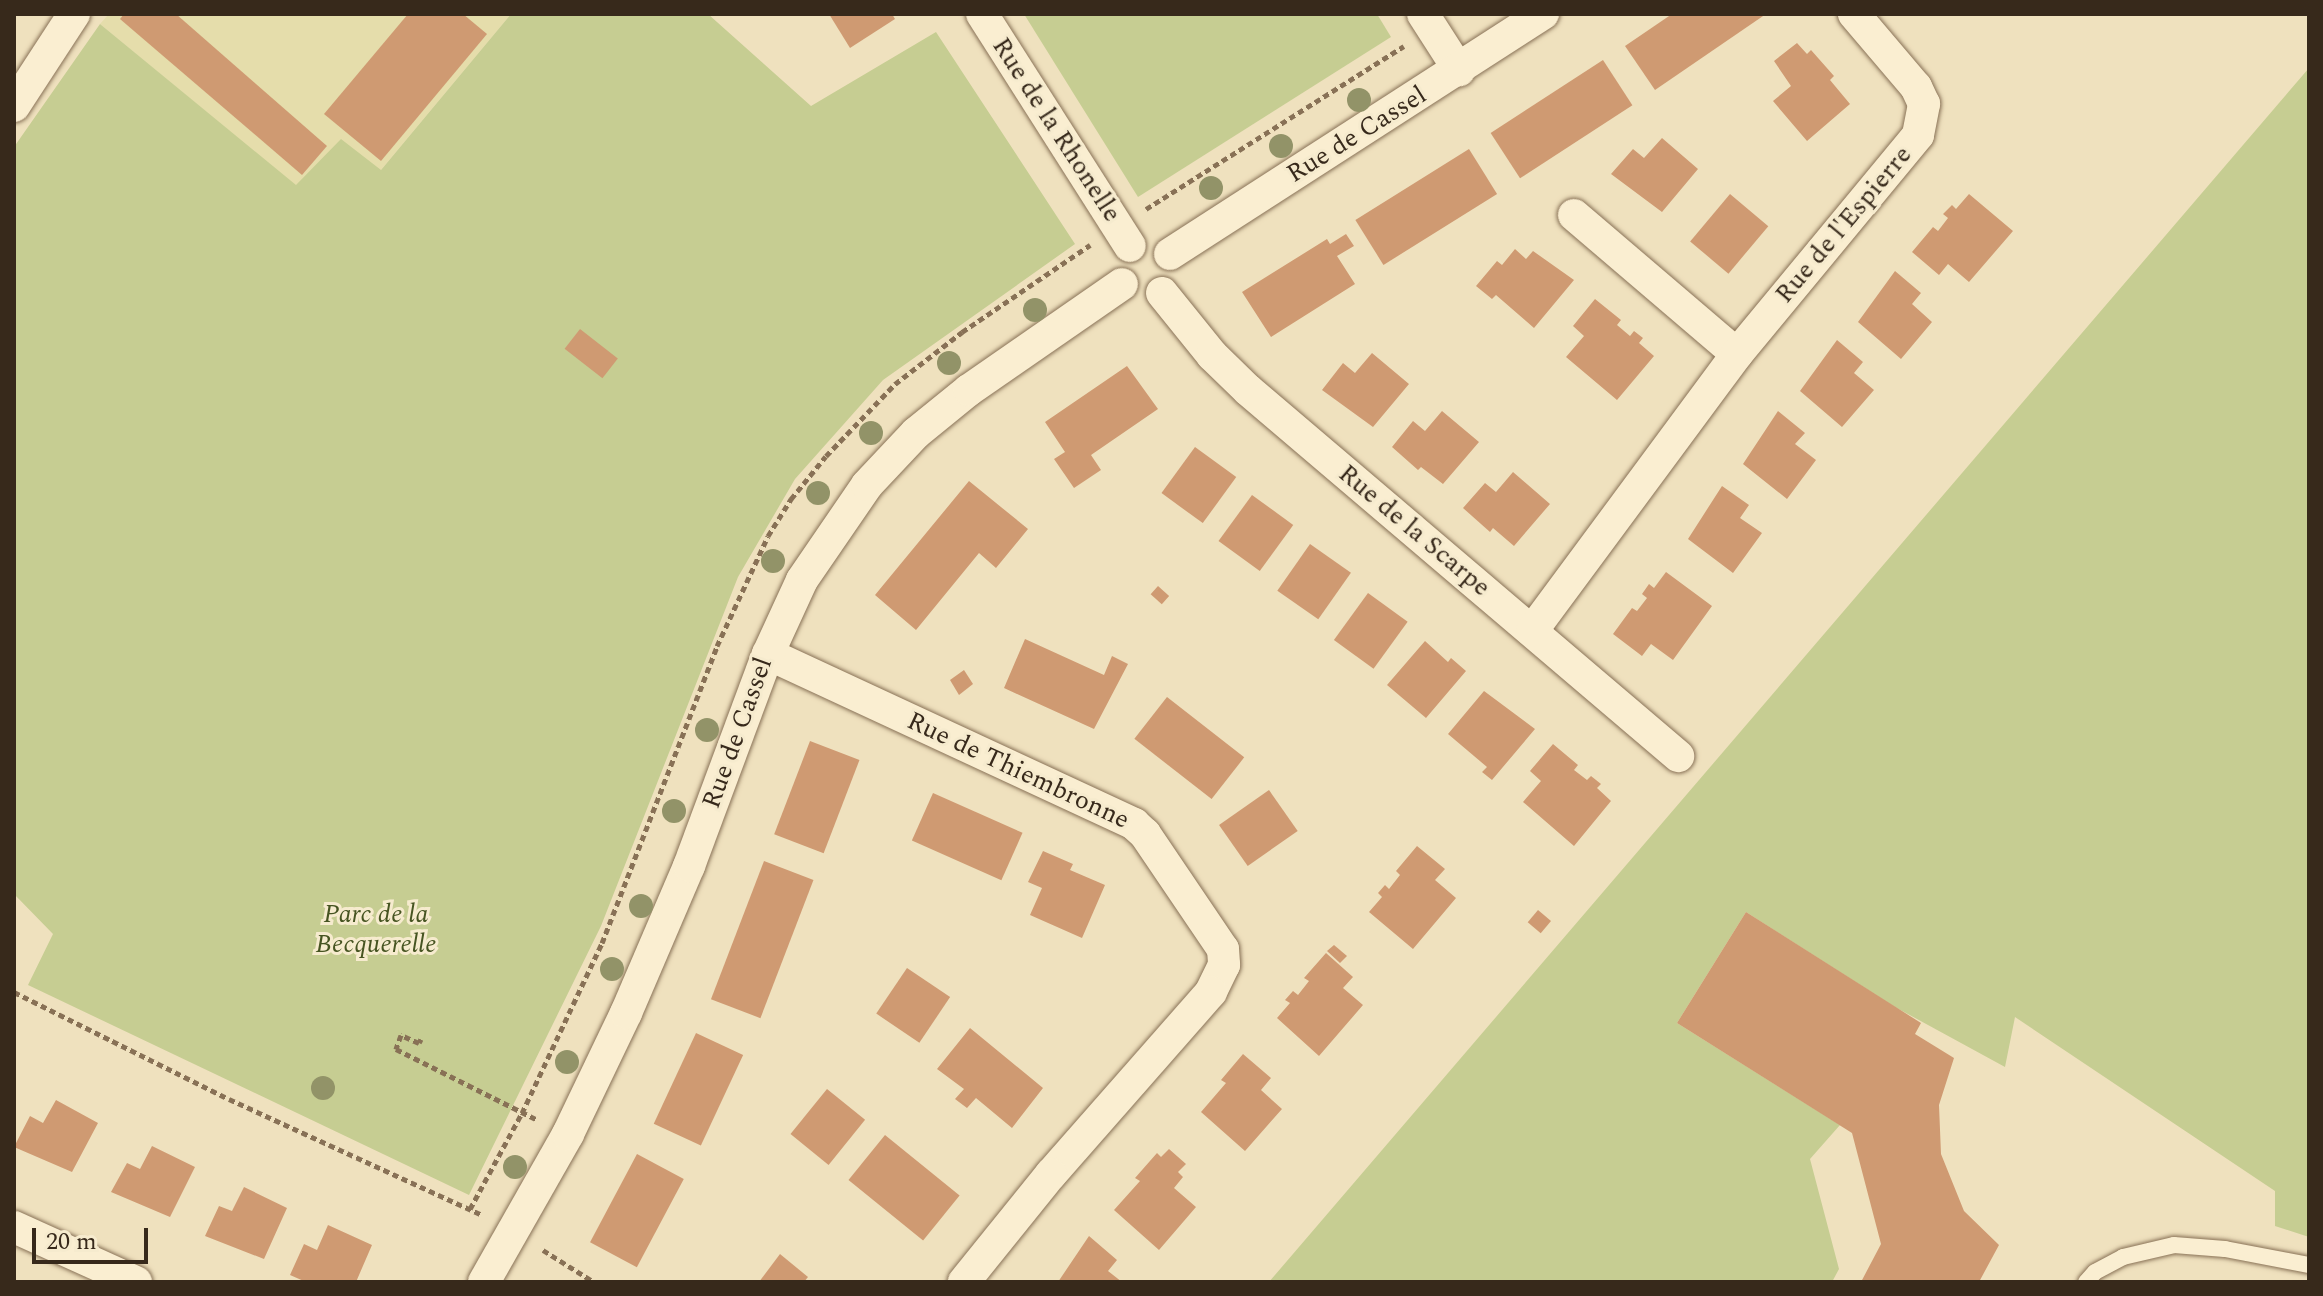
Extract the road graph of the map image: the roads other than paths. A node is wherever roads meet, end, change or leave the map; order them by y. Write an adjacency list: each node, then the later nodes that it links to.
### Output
1 (74, 14): 7 (street)
2 (982, 14): 9 (street, Rue de la Rhonelle)
3 (1543, 14): 6 (street, Rue de Cassel)
4 (1854, 14): 13 (street, Rue de l'Espierre)
5 (1428, 21): 6 (street)
6 (1459, 70): 10 (street, Rue de Cassel)
7 (14, 106)
8 (1574, 215): 13 (street)
9 (1124, 236): 10 (street); 11 (street)
10 (1170, 254): 12 (street)
11 (1122, 284): 12 (street); 15 (street, Rue de Cassel)
12 (1162, 293): 14 (street, Rue de la Scarpe)
13 (1737, 354): 14 (street, Rue de l'Espierre)
14 (1532, 631): 16 (street, Rue de la Scarpe)
15 (768, 654): 20 (street, Rue de Cassel); 21 (street, Rue de Thiembronne)
16 (1678, 756)
17 (14, 1227): 19 (street)
18 (2309, 1265): 22 (lane)
19 (136, 1282)
20 (484, 1282)
21 (964, 1282)
22 (2086, 1282)

